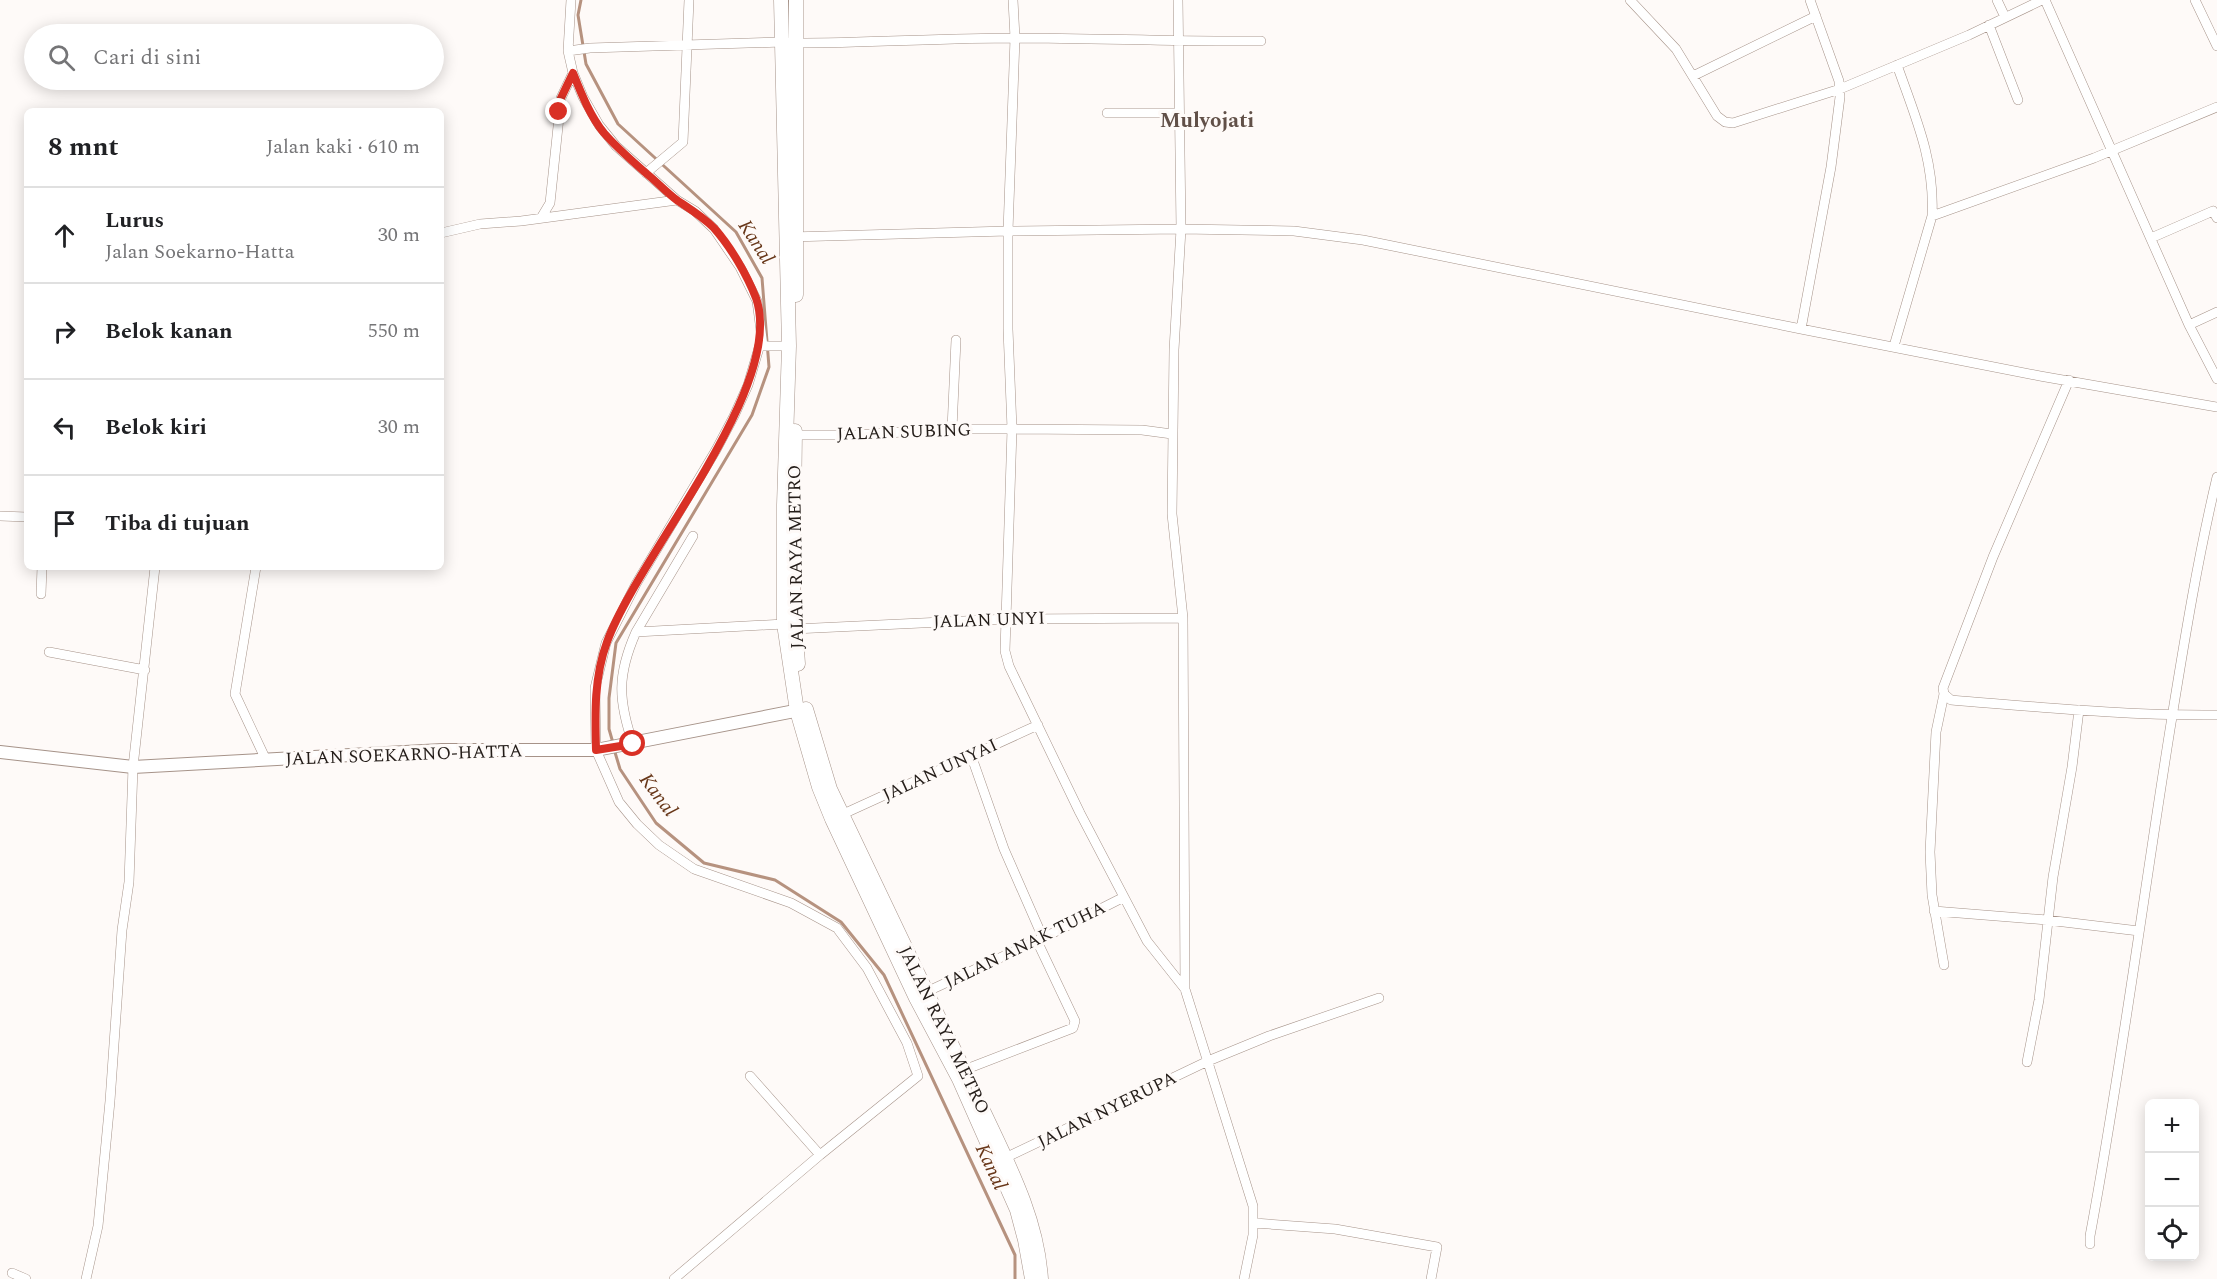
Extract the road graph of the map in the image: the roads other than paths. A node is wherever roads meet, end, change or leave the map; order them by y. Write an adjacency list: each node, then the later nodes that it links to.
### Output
1 (571, 0): 21 (street)
2 (689, 0): 19 (street)
3 (782, 0): 18 (highway)
4 (796, 0): 18 (highway)
5 (1013, 0): 15 (street)
6 (1178, 0): 17 (street)
7 (1810, 0): 12 (street)
8 (1997, 0): 13 (street)
9 (2043, 0): 13 (street); 30 (street)
10 (2195, 0): 20 (street)
11 (1634, 4): 24 (street)
12 (1815, 16): 24 (street); 25 (street)
13 (2005, 17): 14 (street)
14 (1989, 25): 22 (street); 26 (street)
15 (1015, 38): 17 (street); 18 (street); 37 (street)
16 (1261, 41): 17 (street)
17 (1180, 42): 29 (street)
18 (789, 43): 19 (street); 39 (highway)
19 (688, 46): 21 (street); 31 (street)
20 (2217, 46)
21 (572, 50): 23 (street)
22 (1897, 65): 25 (street); 33 (street)
23 (573, 73): 31 (street); 34 (street)
24 (1693, 76): 25 (street)
25 (1840, 89): 43 (street)
26 (2018, 100)
27 (2217, 107): 30 (street)
28 (1107, 112): 29 (street)
29 (1179, 113): 36 (street)
30 (2113, 151): 33 (street); 40 (street)
31 (648, 170): 32 (street)
32 (677, 200): 34 (street); 45 (street)
33 (1932, 216): 47 (street)
34 (541, 218): 38 (street)
35 (2217, 218): 40 (street)
36 (1181, 230): 37 (street); 43 (street); 53 (street)
37 (1008, 231): 39 (street); 52 (street)
38 (444, 232)
39 (790, 237): 46 (highway); 54 (highway, JALAN RAYA METRO)
40 (2151, 238): 42 (street)
41 (2217, 312): 42 (street)
42 (2189, 325): 48 (street)
43 (1801, 329): 47 (street)
44 (956, 340): 51 (street)
45 (763, 344): 46 (street); 77 (street)
46 (786, 346): 66 (highway)
47 (1894, 346): 49 (street)
48 (2217, 379)
49 (2069, 380): 50 (street); 70 (street)
50 (2217, 407)
51 (952, 429): 52 (street, JALAN SUBING); 54 (street, JALAN SUBING)
52 (1012, 429): 53 (street, JALAN SUBING); 65 (street)
53 (1172, 434): 64 (street)
54 (795, 435): 66 (highway, JALAN RAYA METRO)
55 (2217, 477): 56 (street)
56 (2215, 496): 73 (street)
57 (0, 516): 58 (street)
58 (24, 517)
59 (693, 536): 67 (street)
60 (42, 570): 63 (street)
61 (155, 570): 69 (street)
62 (256, 570): 80 (street)
63 (41, 594)
64 (1184, 618): 65 (street, JALAN UNYI); 89 (street)
65 (1006, 619): 66 (street, JALAN UNYI); 75 (street)
66 (789, 626): 67 (street, JALAN UNYI); 71 (highway)
67 (636, 632): 76 (street)
68 (49, 652): 69 (street)
69 (145, 670): 81 (street)
70 (1944, 694): 72 (street); 84 (street)
71 (801, 710): 76 (main road, JALAN SOEKARNO-HATTA); 82 (highway, JALAN RAYA METRO); 104 (highway)
72 (2079, 710): 73 (street); 85 (street)
73 (2172, 716): 74 (street); 86 (street)
74 (2217, 716)
75 (1038, 725): 79 (street, JALAN UNYAI); 83 (street)
76 (629, 745): 77 (main road, JALAN SOEKARNO-HATTA)
77 (600, 750): 80 (main road, JALAN SOEKARNO-HATTA); 96 (street)
78 (0, 752): 81 (main road, JALAN SOEKARNO-HATTA)
79 (971, 755): 82 (street, JALAN UNYAI); 87 (street)
80 (266, 760): 81 (main road, JALAN SOEKARNO-HATTA)
81 (134, 767): 102 (street)
82 (841, 815): 90 (highway, JALAN RAYA METRO)
83 (1125, 897): 87 (street, JALAN ANAK TUHA); 89 (street)
84 (1934, 911): 85 (street); 88 (street)
85 (2047, 920): 86 (street); 93 (street)
86 (2139, 931): 99 (street)
87 (1040, 940): 90 (street, JALAN ANAK TUHA); 94 (street)
88 (1944, 965)
89 (1185, 989): 92 (street)
90 (926, 992): 94 (highway, JALAN RAYA METRO)
91 (1379, 998): 92 (street, JALAN NYERUPA)
92 (1208, 1061): 97 (street, JALAN NYERUPA); 98 (street)
93 (2027, 1062)
94 (964, 1070): 97 (highway, JALAN RAYA METRO)
95 (750, 1076): 96 (street)
96 (820, 1155): 103 (street)
97 (1005, 1158): 105 (highway, JALAN RAYA METRO)
98 (1254, 1223): 106 (street); 107 (street)
99 (2090, 1244)
100 (12, 1273): 101 (street)
101 (26, 1279)
102 (86, 1279)
103 (674, 1279)
104 (1032, 1279)
105 (1041, 1279)
106 (1244, 1279)
107 (1431, 1279)

